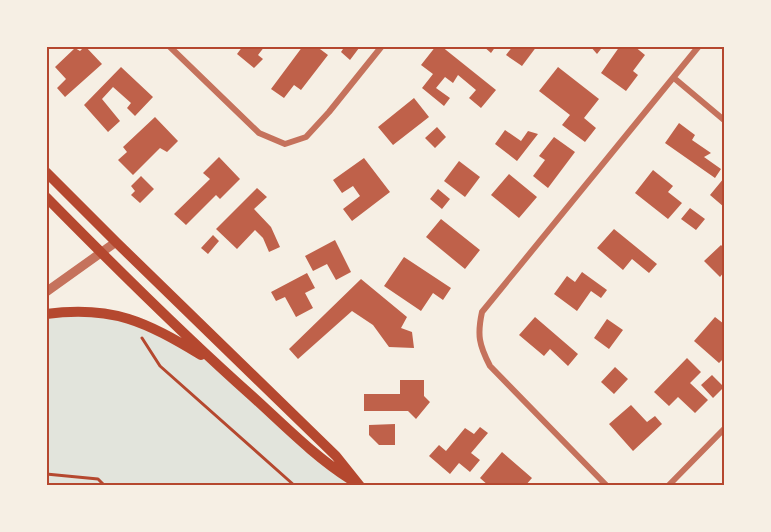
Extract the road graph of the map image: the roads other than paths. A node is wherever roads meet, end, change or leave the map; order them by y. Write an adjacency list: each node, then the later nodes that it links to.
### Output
1 (169, 46): 2 (street)
2 (382, 46)
3 (699, 46): 4 (street)
4 (674, 78): 5 (street); 15 (street)
5 (724, 120)
6 (46, 172): 8 (main road)
7 (46, 197): 9 (main road)
8 (116, 243): 9 (street); 14 (main road)
9 (101, 253): 10 (street); 12 (main road)
10 (46, 292)
11 (46, 314): 12 (main road)
12 (219, 366): 14 (main road)
13 (724, 429): 16 (street)
14 (359, 484)
15 (607, 486)
16 (668, 486)

